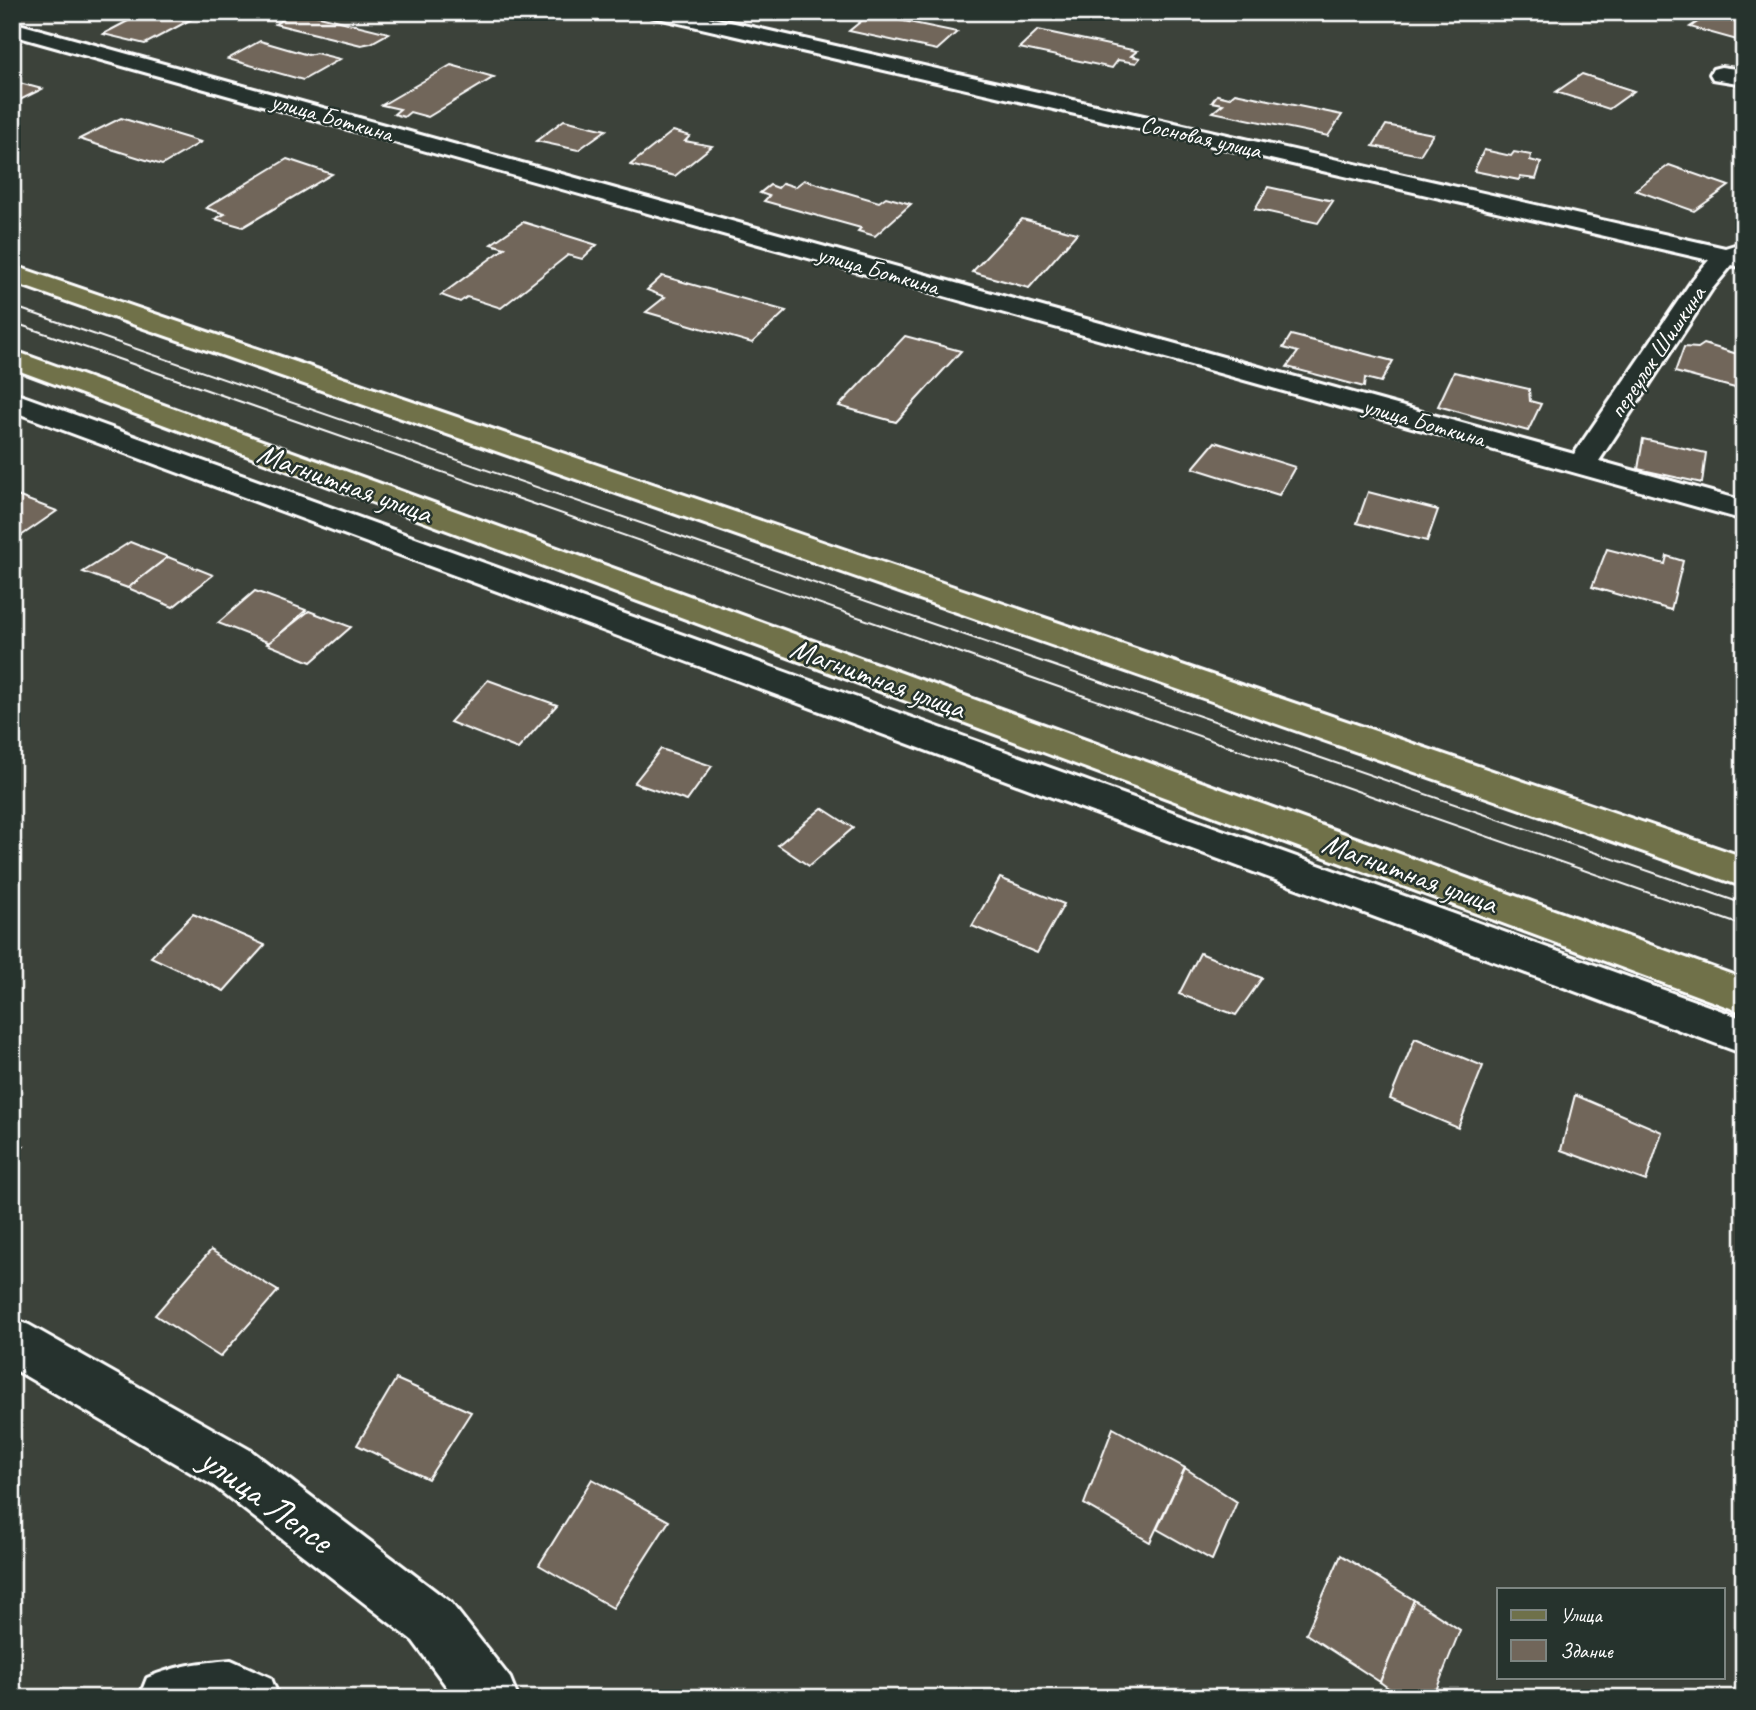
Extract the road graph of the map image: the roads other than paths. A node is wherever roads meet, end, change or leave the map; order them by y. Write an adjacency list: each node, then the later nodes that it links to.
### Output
1 (658, 12): 3 (street, Сосновая улица)
2 (12, 28): 7 (street, улица Боткина)
3 (1738, 256): 7 (street, переулок Шишкина)
4 (12, 273): 9 (main road)
5 (12, 358): 10 (main road, Магнитная улица)
6 (12, 401): 11 (street)
7 (1581, 466): 8 (street, улица Боткина)
8 (1744, 511)
9 (1744, 872)
10 (1744, 996)
11 (1744, 1037)
12 (12, 1341): 15 (street, улица Лепсе)
13 (167, 1698): 14 (street)
14 (251, 1698)
15 (489, 1698)

